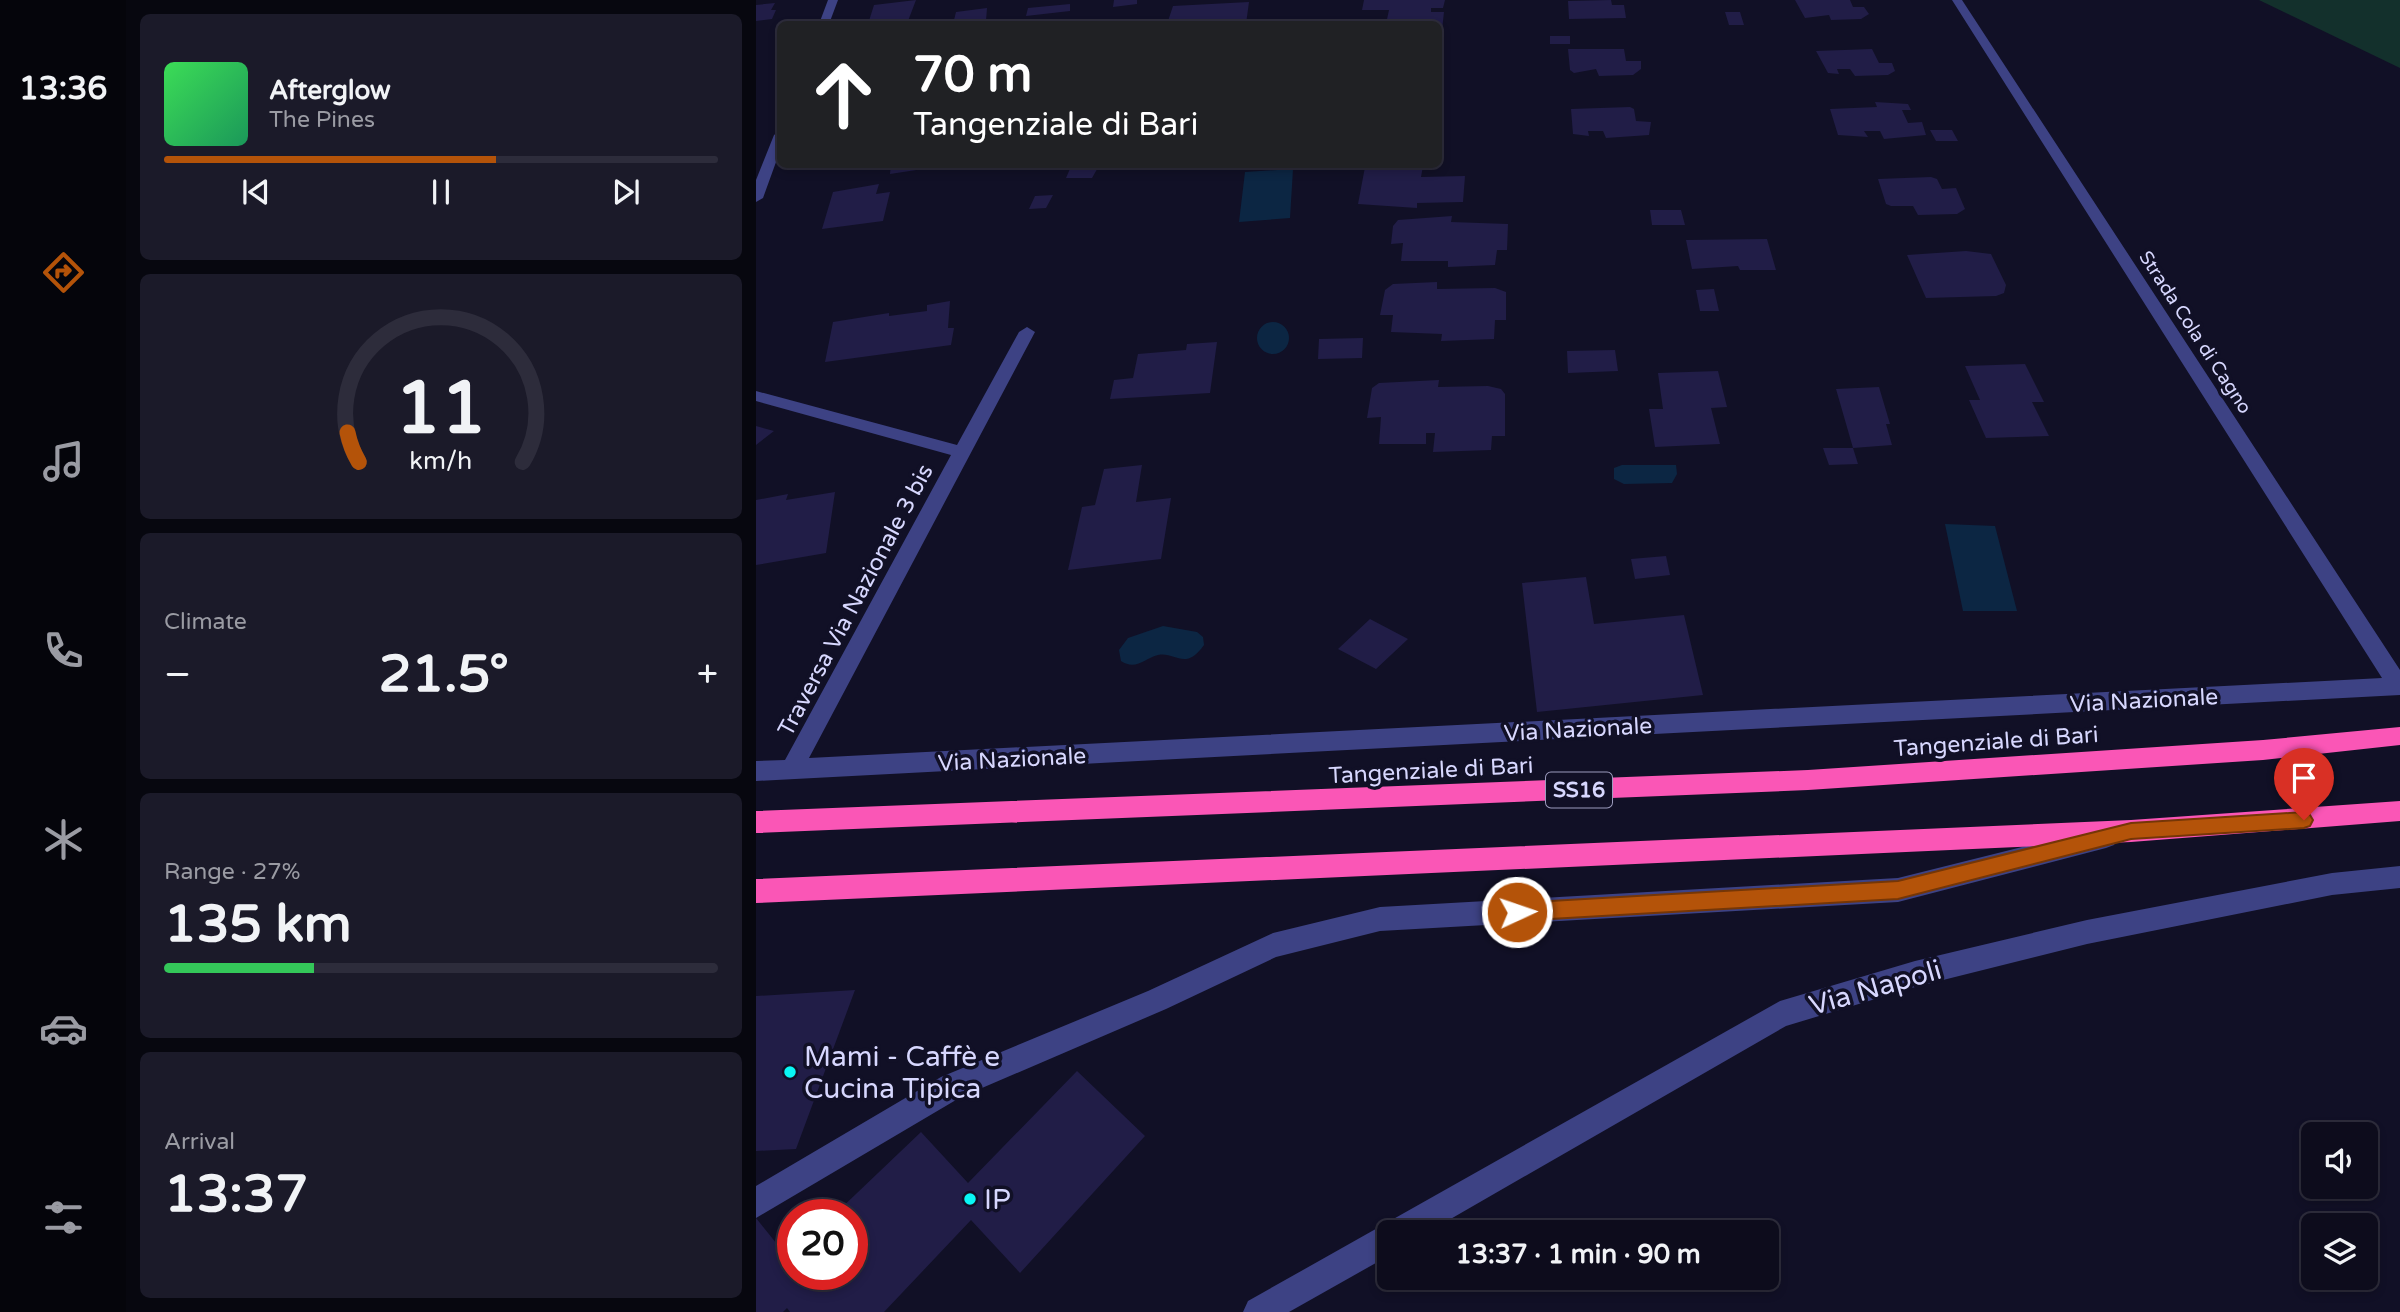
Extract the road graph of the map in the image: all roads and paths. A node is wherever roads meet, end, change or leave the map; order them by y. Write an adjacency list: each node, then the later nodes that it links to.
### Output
1 (833, 0): 3 (street)
2 (1957, 0): 9 (street, Strada Cola di Cagno)
3 (825, 21)
4 (777, 143): 5 (street)
5 (756, 198)
6 (1027, 332): 8 (street, Traversa Via Nazionale 3 bis)
7 (756, 397): 8 (street, Traversa Via Nazionale 3 bis)
8 (962, 452): 11 (street, Traversa Via Nazionale 3 bis)
9 (2400, 686): 11 (street, Via Nazionale)
10 (2400, 736): 14 (highway, Tangenziale di Bari / SS16)
11 (791, 770): 12 (street, Via Nazionale)
12 (756, 771)
13 (2400, 811): 15 (highway)
14 (756, 822)
15 (2131, 831): 17 (highway); 18 (street)
16 (2400, 877): 19 (street, Via Napoli)
17 (756, 891)
18 (756, 1203)
19 (1420, 1220)
20 (1377, 1245): 21 (street)
21 (1259, 1312)

